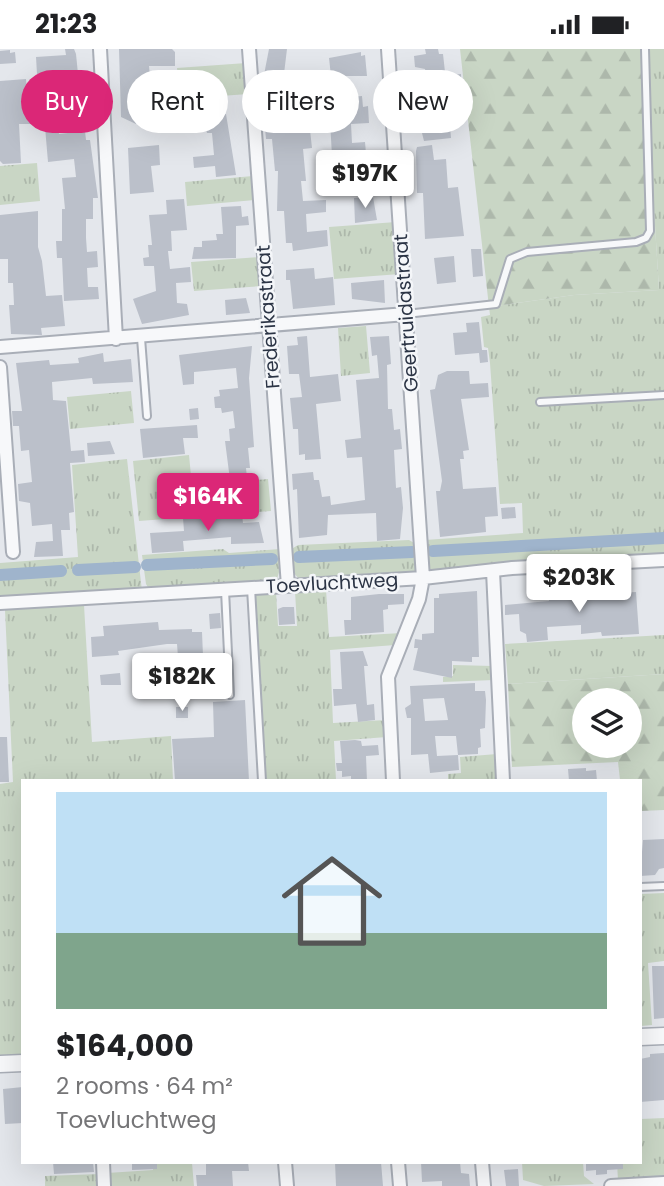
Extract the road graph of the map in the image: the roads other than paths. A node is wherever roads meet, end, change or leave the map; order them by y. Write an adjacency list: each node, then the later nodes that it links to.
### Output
1 (100, 49): 8 (street)
2 (249, 49): 6 (street, Frederikastraat)
3 (388, 49): 5 (street, Geertruidastraat)
4 (645, 49): 5 (lane)
5 (407, 314): 6 (street); 17 (street, Geertruidastraat)
6 (268, 327): 7 (street); 18 (street, Frederikastraat)
7 (141, 338): 8 (street); 13 (lane)
8 (116, 339): 9 (street)
9 (0, 348)
10 (0, 367): 14 (street)
11 (664, 395): 12 (lane)
12 (540, 402)
13 (147, 416)
14 (13, 552)
15 (664, 560): 16 (street, Toevluchtweg)
16 (493, 571): 17 (street, Toevluchtweg); 25 (street)
17 (423, 578): 18 (street, Toevluchtweg); 24 (street, Geertruidastraat)
18 (288, 586): 19 (street, Toevluchtweg)
19 (251, 588): 20 (street, Toevluchtweg); 23 (lane)
20 (225, 590): 21 (street, Toevluchtweg); 22 (lane)
21 (0, 603)
22 (230, 695)
23 (262, 779)
24 (393, 779)
25 (503, 779)
26 (664, 885): 27 (lane)
27 (642, 887)
28 (664, 1036): 29 (street)
29 (642, 1037)
30 (21, 1063): 31 (street)
31 (0, 1064)
32 (103, 1164): 37 (street)
33 (285, 1164): 38 (street)
34 (398, 1164): 39 (street)
35 (482, 1164): 40 (street)
36 (664, 1183): 41 (street)
37 (104, 1186)
38 (287, 1186)
39 (400, 1186)
40 (484, 1186)
41 (611, 1186)

